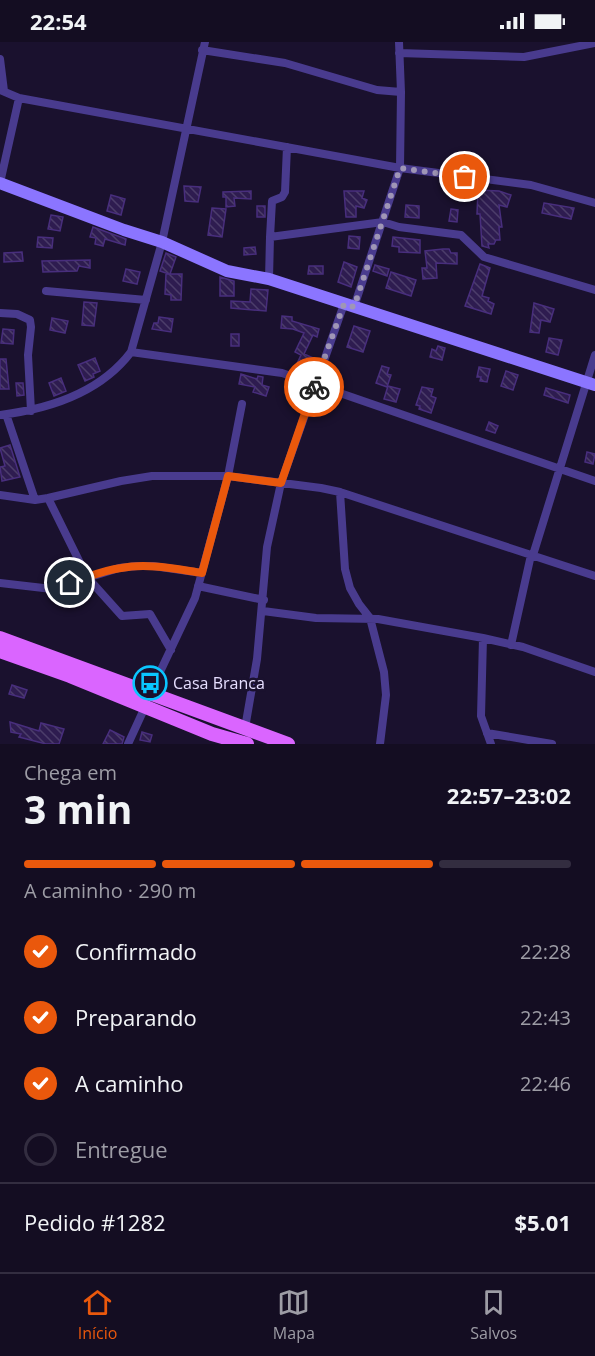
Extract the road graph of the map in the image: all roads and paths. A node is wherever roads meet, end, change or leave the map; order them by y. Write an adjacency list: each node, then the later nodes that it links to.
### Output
1 (399, 42): 4 (street)
2 (595, 43): 4 (street)
3 (204, 46): 7 (street); 9 (street)
4 (399, 53): 7 (street)
5 (0, 59): 6 (street)
6 (2, 91): 8 (street)
7 (401, 92): 11 (street)
8 (19, 98): 9 (street); 12 (street)
9 (188, 128): 10 (street); 16 (street)
10 (287, 147): 11 (street); 15 (street)
11 (400, 168): 13 (street); 14 (street)
12 (0, 183): 16 (street)
13 (595, 203)
14 (382, 222): 15 (street); 18 (street); 21 (street)
15 (270, 237): 17 (street)
16 (162, 242): 17 (street); 20 (street)
17 (269, 279): 21 (street)
18 (595, 290)
19 (46, 291): 20 (street)
20 (146, 300): 23 (street)
21 (349, 305): 25 (street); 26 (street)
22 (0, 314): 28 (street)
23 (131, 352): 25 (street); 28 (street)
24 (595, 355): 26 (street)
25 (315, 384): 30 (street); 33 (street)
26 (591, 384): 30 (street)
27 (242, 404): 31 (street)
28 (31, 411): 29 (street)
29 (3, 414): 37 (street)
30 (559, 470): 32 (street); 38 (street)
31 (228, 476): 33 (street); 36 (street); 39 (street)
32 (595, 481)
33 (281, 483): 34 (street); 44 (street)
34 (340, 492): 38 (street); 46 (street)
35 (0, 495): 37 (street)
36 (48, 498): 37 (street); 41 (street)
37 (35, 500)
38 (532, 555): 40 (street); 48 (street)
39 (202, 573): 41 (street); 43 (street)
40 (595, 576)
41 (87, 577): 42 (street); 49 (street)
42 (0, 583)
43 (198, 586): 44 (street); 49 (street)
44 (264, 600): 45 (street)
45 (263, 610): 46 (street); 54 (street)
46 (370, 618): 47 (street); 59 (street)
47 (483, 638): 48 (street); 55 (street)
48 (511, 645): 51 (street)
49 (171, 650): 52 (street)
50 (0, 651): 52 (main road); 53 (main road)
51 (595, 672)
52 (150, 693): 54 (main road)
53 (145, 707): 56 (street); 57 (main road)
54 (245, 728): 58 (main road)
55 (487, 733): 60 (street); 61 (street)
56 (128, 744)
57 (245, 744)
58 (288, 744)
59 (380, 744)
60 (491, 744)
61 (552, 744)

